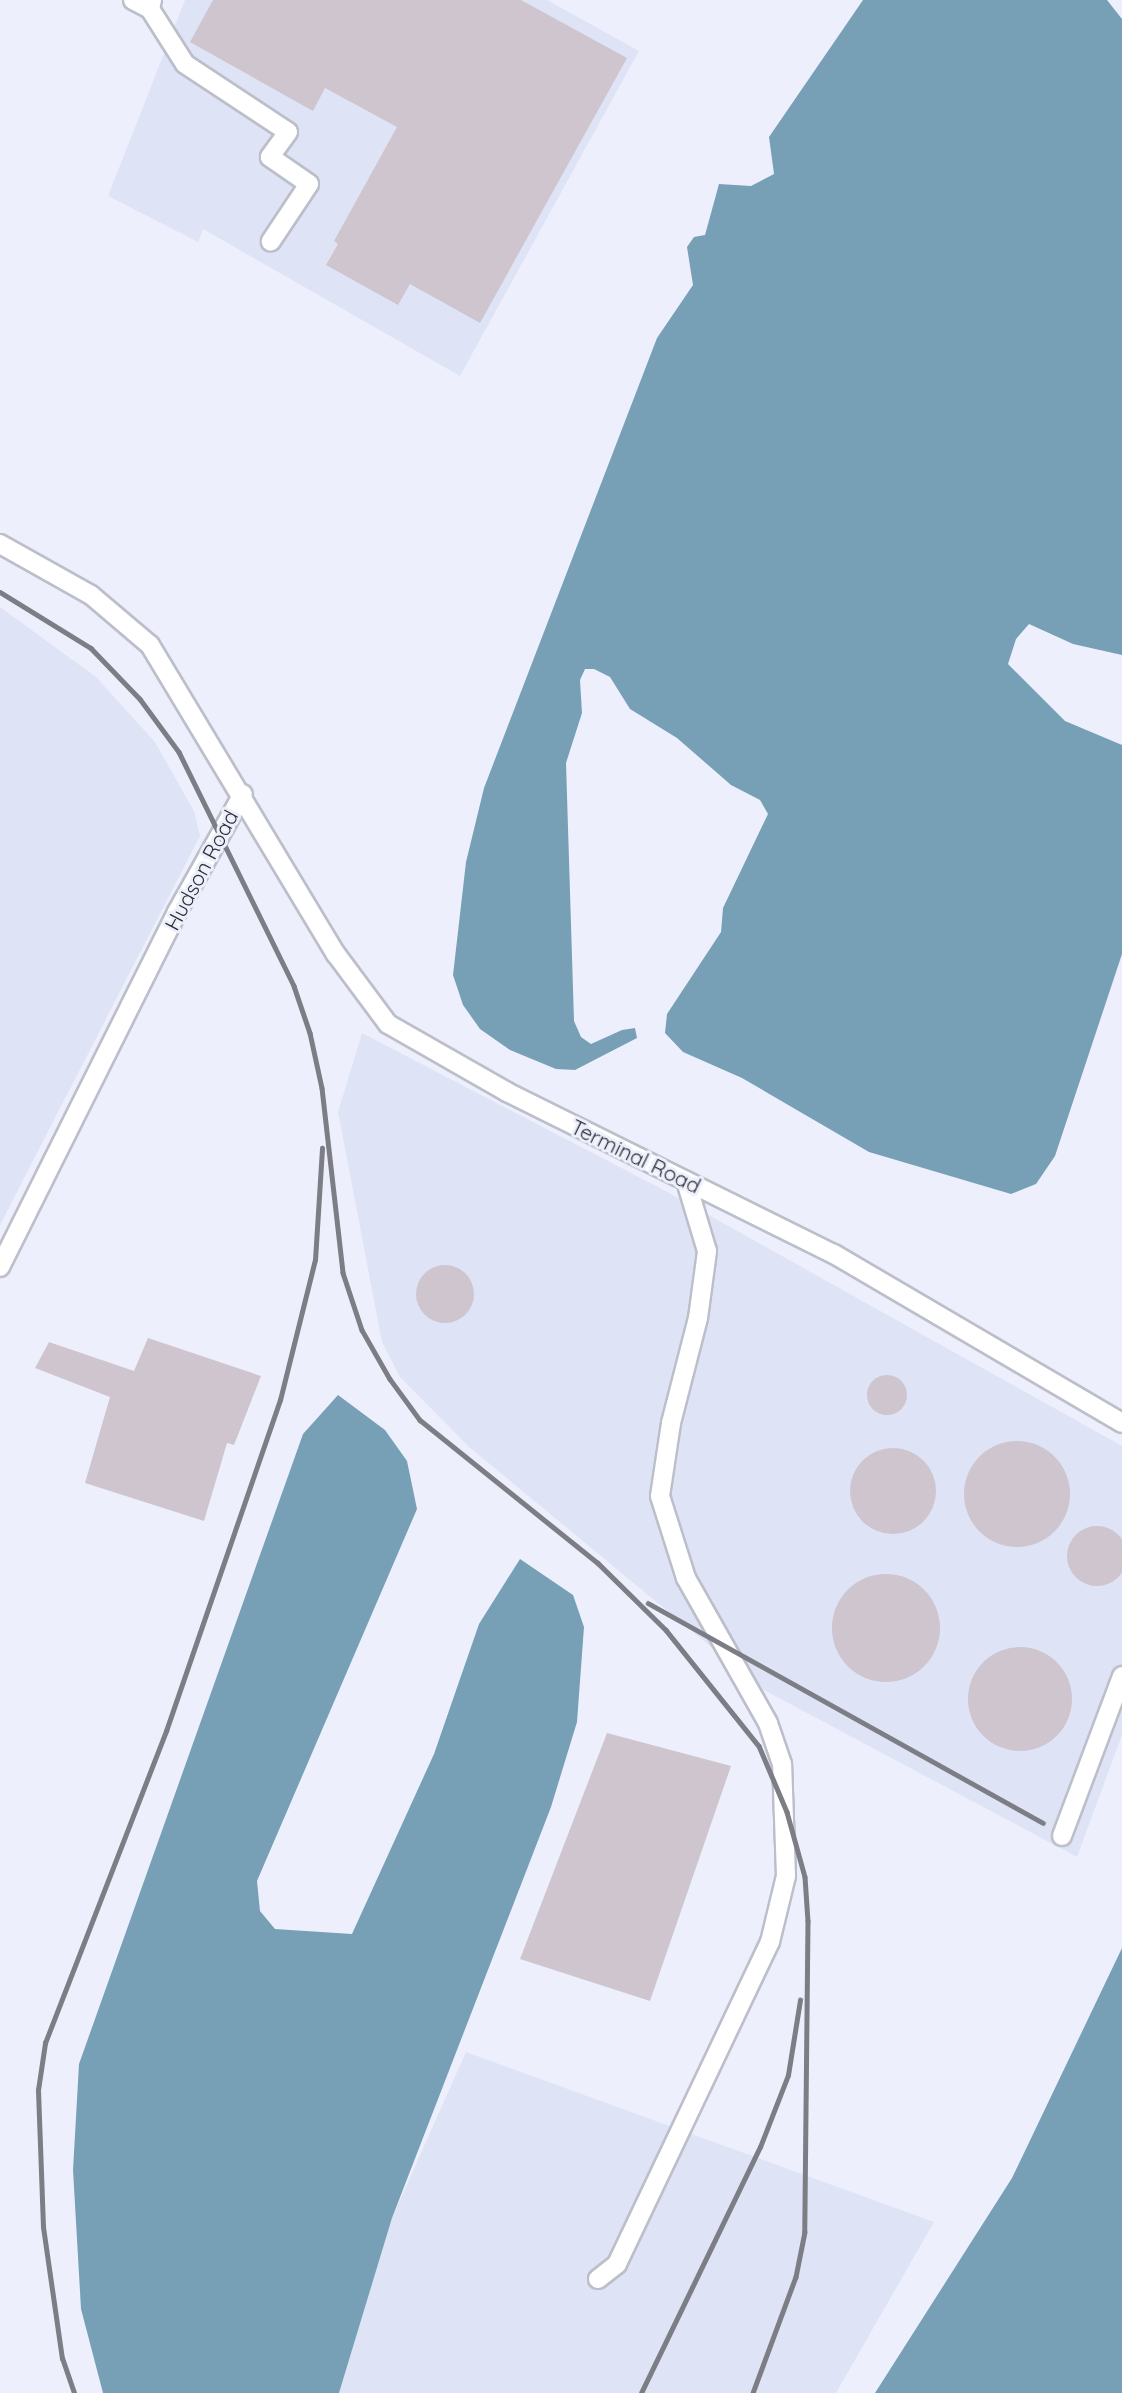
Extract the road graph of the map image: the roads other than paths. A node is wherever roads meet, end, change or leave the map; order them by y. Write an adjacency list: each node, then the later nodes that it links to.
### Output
1 (133, 0): 2 (street)
2 (151, 4): 3 (street)
3 (271, 242)
4 (0, 544): 5 (street, Hudson Road)
5 (243, 794): 6 (street, Terminal Road); 7 (street, Hudson Road)
6 (686, 1181): 8 (street, Terminal Road); 11 (street)
7 (0, 1268)
8 (1122, 1424)
9 (1122, 1676): 10 (street)
10 (1062, 1836)
11 (598, 2279)

